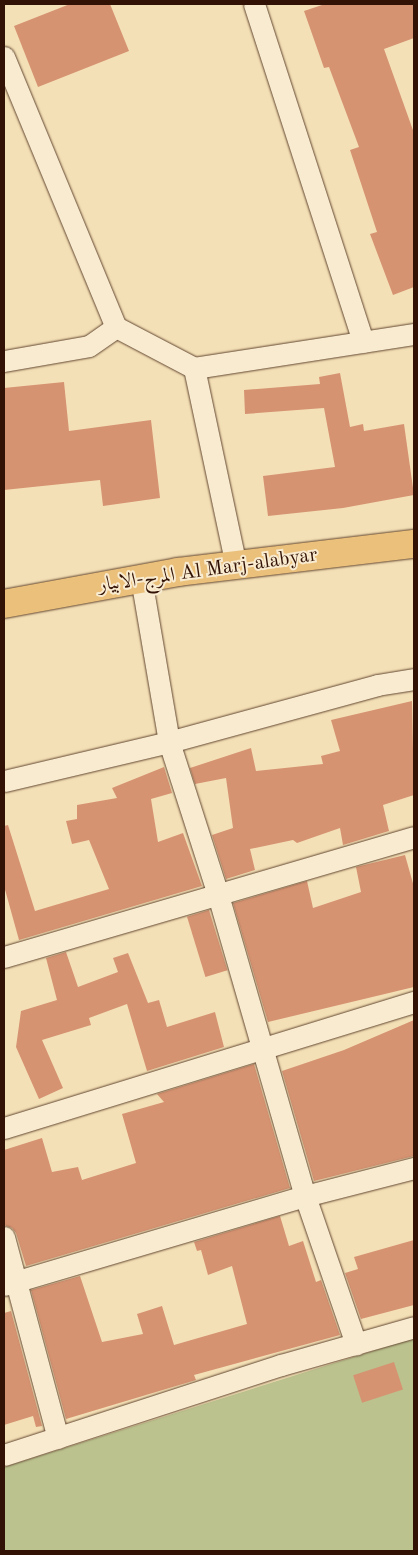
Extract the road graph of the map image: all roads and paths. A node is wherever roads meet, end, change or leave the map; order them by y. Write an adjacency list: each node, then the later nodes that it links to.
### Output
1 (254, 4): 5 (street)
2 (4, 57): 3 (street)
3 (116, 327): 6 (street); 7 (street)
4 (414, 334): 5 (street)
5 (363, 342): 7 (street)
6 (4, 361)
7 (194, 368): 9 (street)
8 (414, 544): 9 (main road, المرج-الابيار Al Marj-alabyar)
9 (236, 564): 10 (main road, المرج-الابيار Al Marj-alabyar)
10 (141, 578): 11 (main road, المرج-الابيار Al Marj-alabyar); 13 (street)
11 (4, 604)
12 (414, 679): 13 (street)
13 (169, 742): 14 (street); 16 (street)
14 (4, 782)
15 (414, 837): 16 (street)
16 (218, 895): 17 (street); 19 (street)
17 (4, 957)
18 (414, 1002): 19 (street)
19 (263, 1046): 20 (street); 22 (street)
20 (4, 1128)
21 (414, 1168): 22 (street)
22 (305, 1196): 24 (street); 26 (street)
23 (4, 1237): 24 (street)
24 (10, 1283): 27 (street)
25 (414, 1327): 26 (street)
26 (356, 1344): 27 (street)
27 (58, 1438): 28 (street)
28 (4, 1455)

